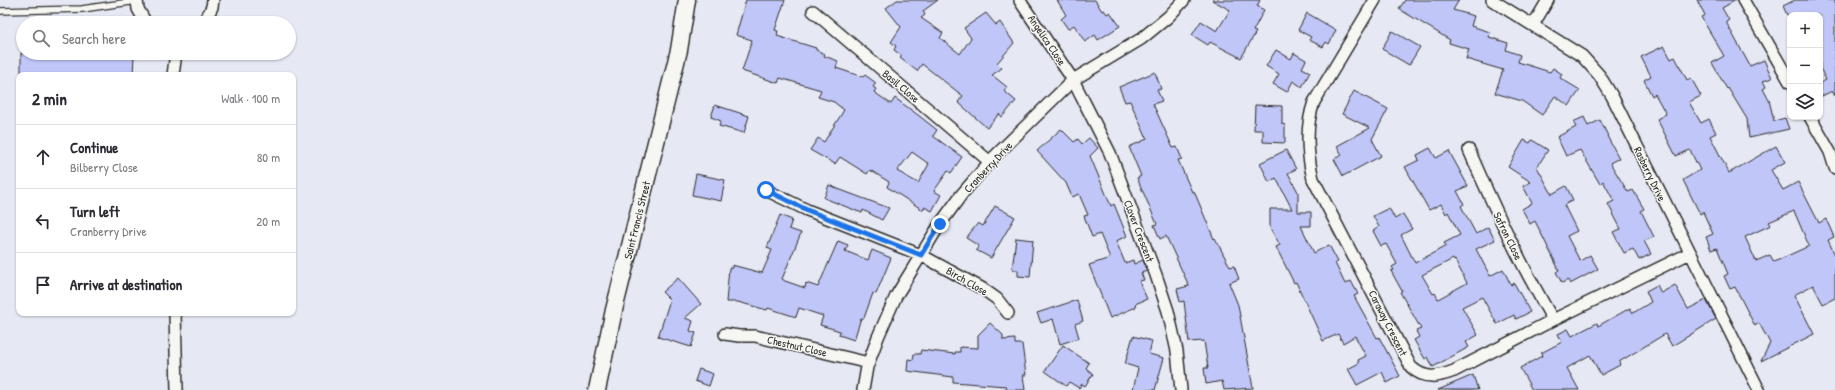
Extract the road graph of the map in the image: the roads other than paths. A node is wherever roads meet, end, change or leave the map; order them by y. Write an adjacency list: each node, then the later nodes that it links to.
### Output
1 (222, 0): 11 (street)
2 (687, 0): 17 (street, Saint Francis Street)
3 (698, 0): 17 (street, Saint Francis Street)
4 (1184, 0): 21 (street, Cranberry Drive)
5 (1375, 0): 32 (street, Caraway Crescent)
6 (1492, 0): 16 (street, Rasberry Drive)
7 (1548, 0): 16 (street)
8 (1743, 0): 20 (street)
9 (137, 1): 13 (lane); 14 (street)
10 (1020, 1): 21 (street, Angelica Close)
11 (212, 4): 15 (street)
12 (813, 11): 25 (street, Basil Close)
13 (0, 12)
14 (142, 16)
15 (207, 16)
16 (1533, 25): 28 (street, Rasberry Drive)
17 (679, 50): 37 (street, Saint Francis Street)
18 (175, 60): 19 (street)
19 (174, 72)
20 (1787, 77)
21 (1073, 80): 25 (street, Cranberry Drive); 39 (street, Clover Crescent)
22 (1812, 120): 24 (street)
23 (1469, 150): 32 (street, Safron Close)
24 (1832, 151): 26 (street)
25 (990, 162): 29 (street, Cranberry Drive)
26 (1835, 168)
27 (766, 190): 29 (street, Birch Close)
28 (1690, 253): 32 (street, Caraway Crescent); 35 (street, Rasberry Drive)
29 (921, 255): 30 (street, Birch Close); 34 (street, Cranberry Drive)
30 (1008, 313)
31 (175, 316): 36 (street)
32 (1553, 320)
33 (725, 334): 34 (street, Chestnut Close)
34 (869, 363): 38 (street, Cranberry Drive)
35 (1757, 389)
36 (177, 390)
37 (597, 390)
38 (863, 390)
39 (1181, 390)

